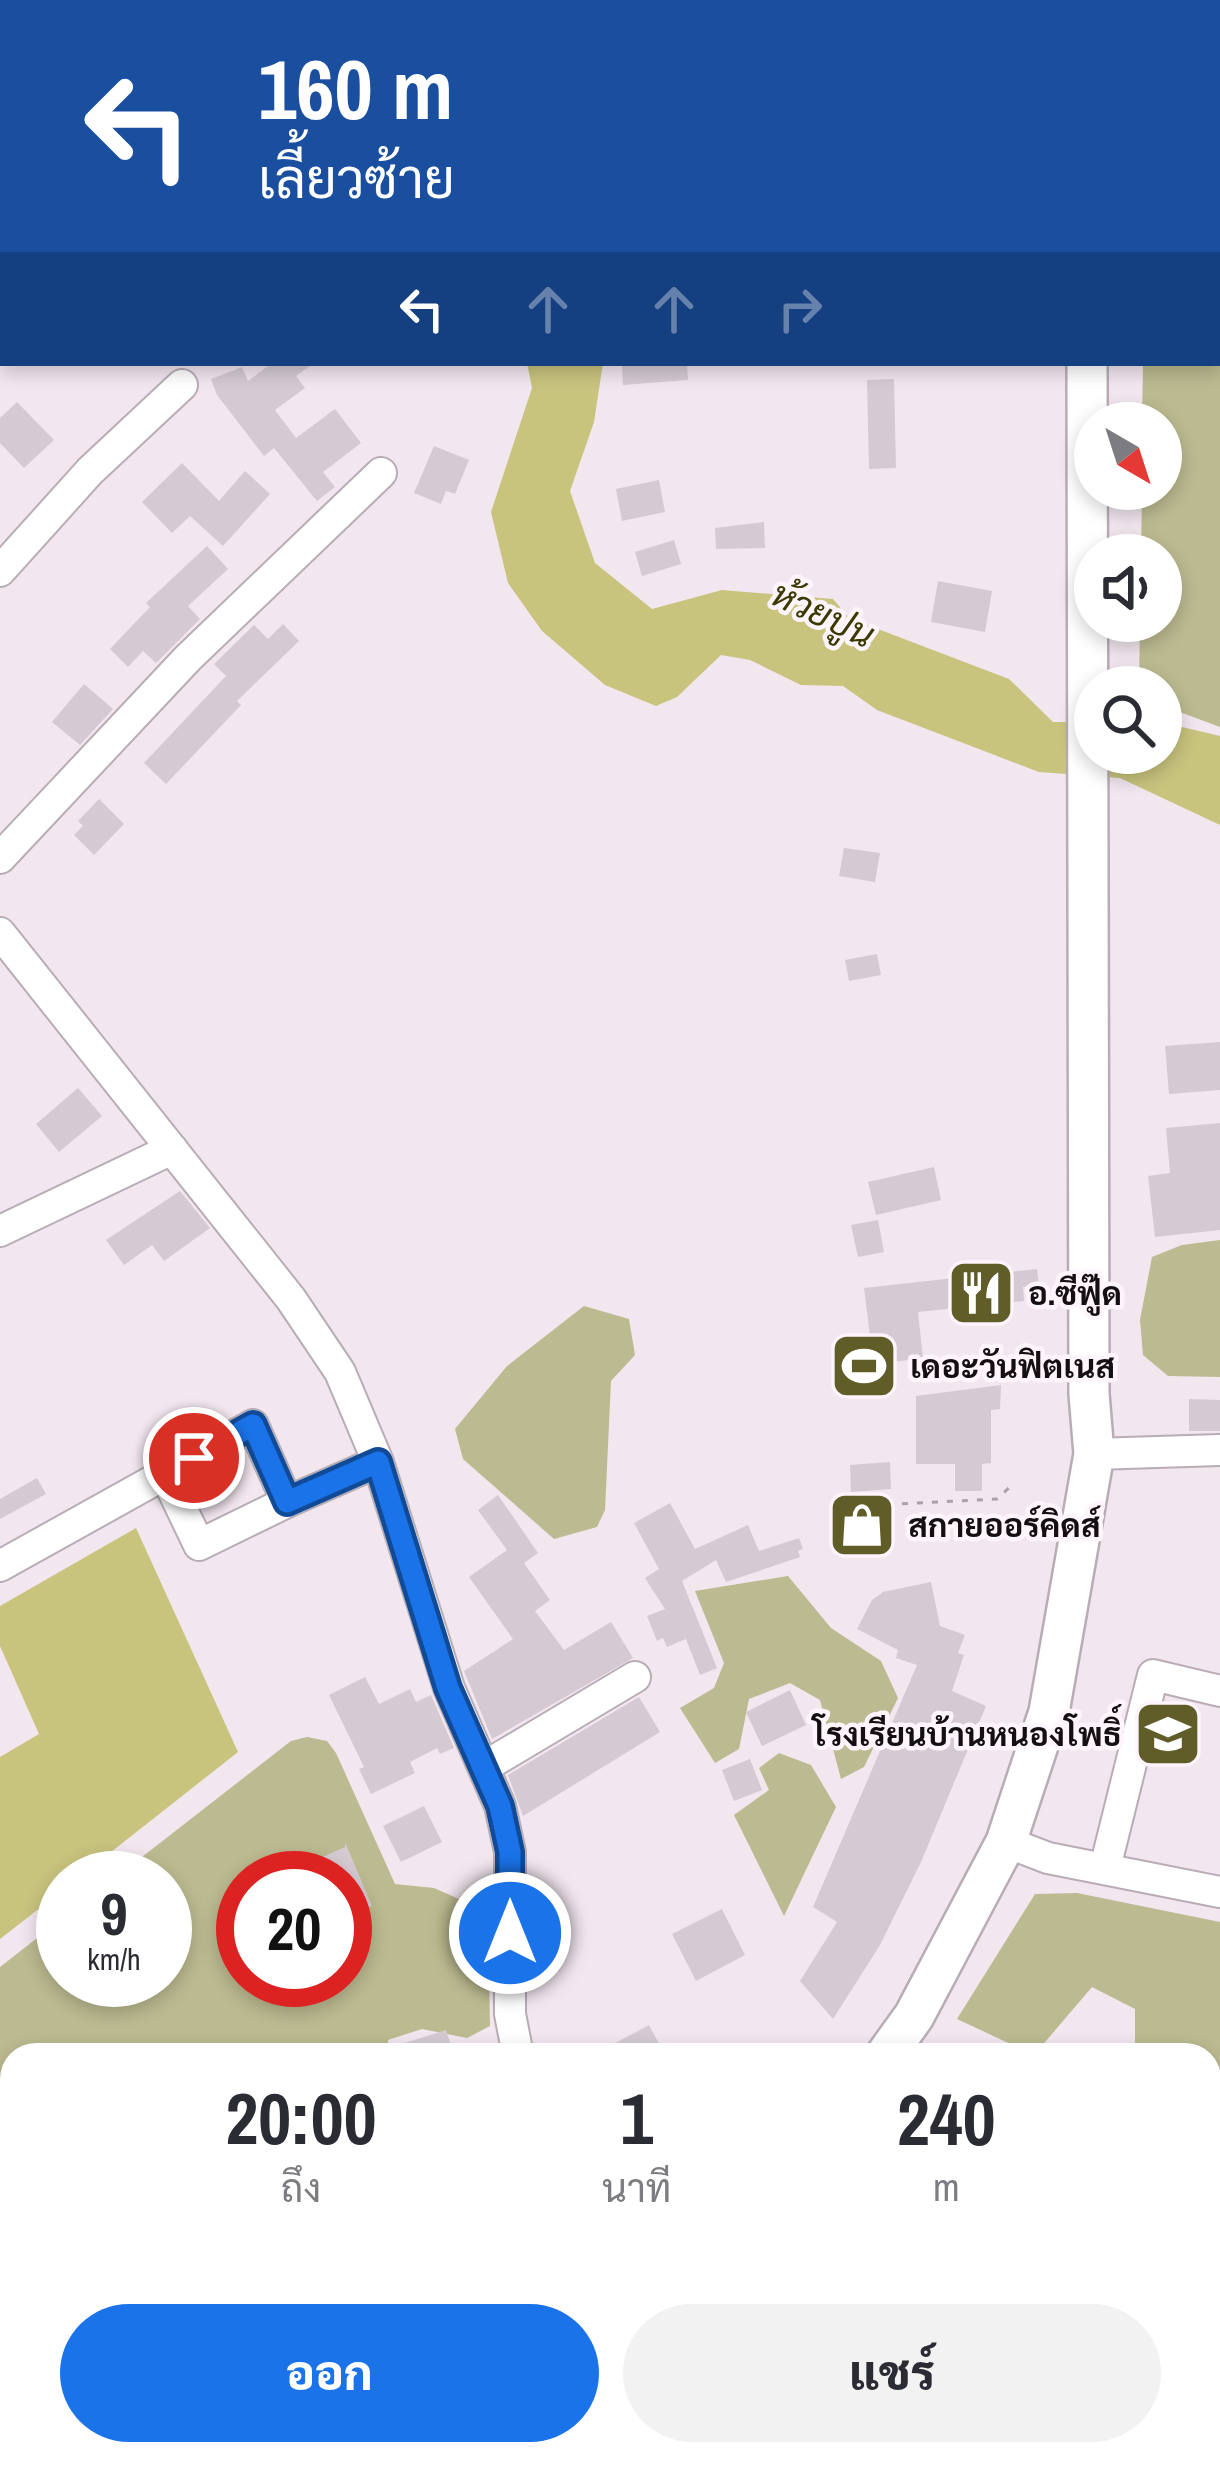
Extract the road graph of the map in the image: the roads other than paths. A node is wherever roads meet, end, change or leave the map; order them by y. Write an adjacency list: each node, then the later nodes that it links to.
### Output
1 (1086, 366): 10 (main road)
2 (182, 385): 4 (street)
3 (381, 473): 5 (street)
4 (0, 571)
5 (0, 858)
6 (0, 933): 7 (street)
7 (172, 1149): 8 (street); 11 (street)
8 (0, 1231)
9 (1220, 1450): 10 (street)
10 (1094, 1454): 18 (main road)
11 (378, 1462): 13 (street); 17 (street)
12 (165, 1474): 13 (street); 13 (street); 14 (street)
13 (287, 1502)
14 (0, 1566)
15 (634, 1677): 17 (street)
16 (1220, 1691): 19 (street)
17 (484, 1767): 21 (street)
18 (1006, 1842): 19 (street); 22 (main road)
19 (1105, 1868): 20 (street)
20 (1220, 1892)
21 (516, 2043)
22 (893, 2043)

